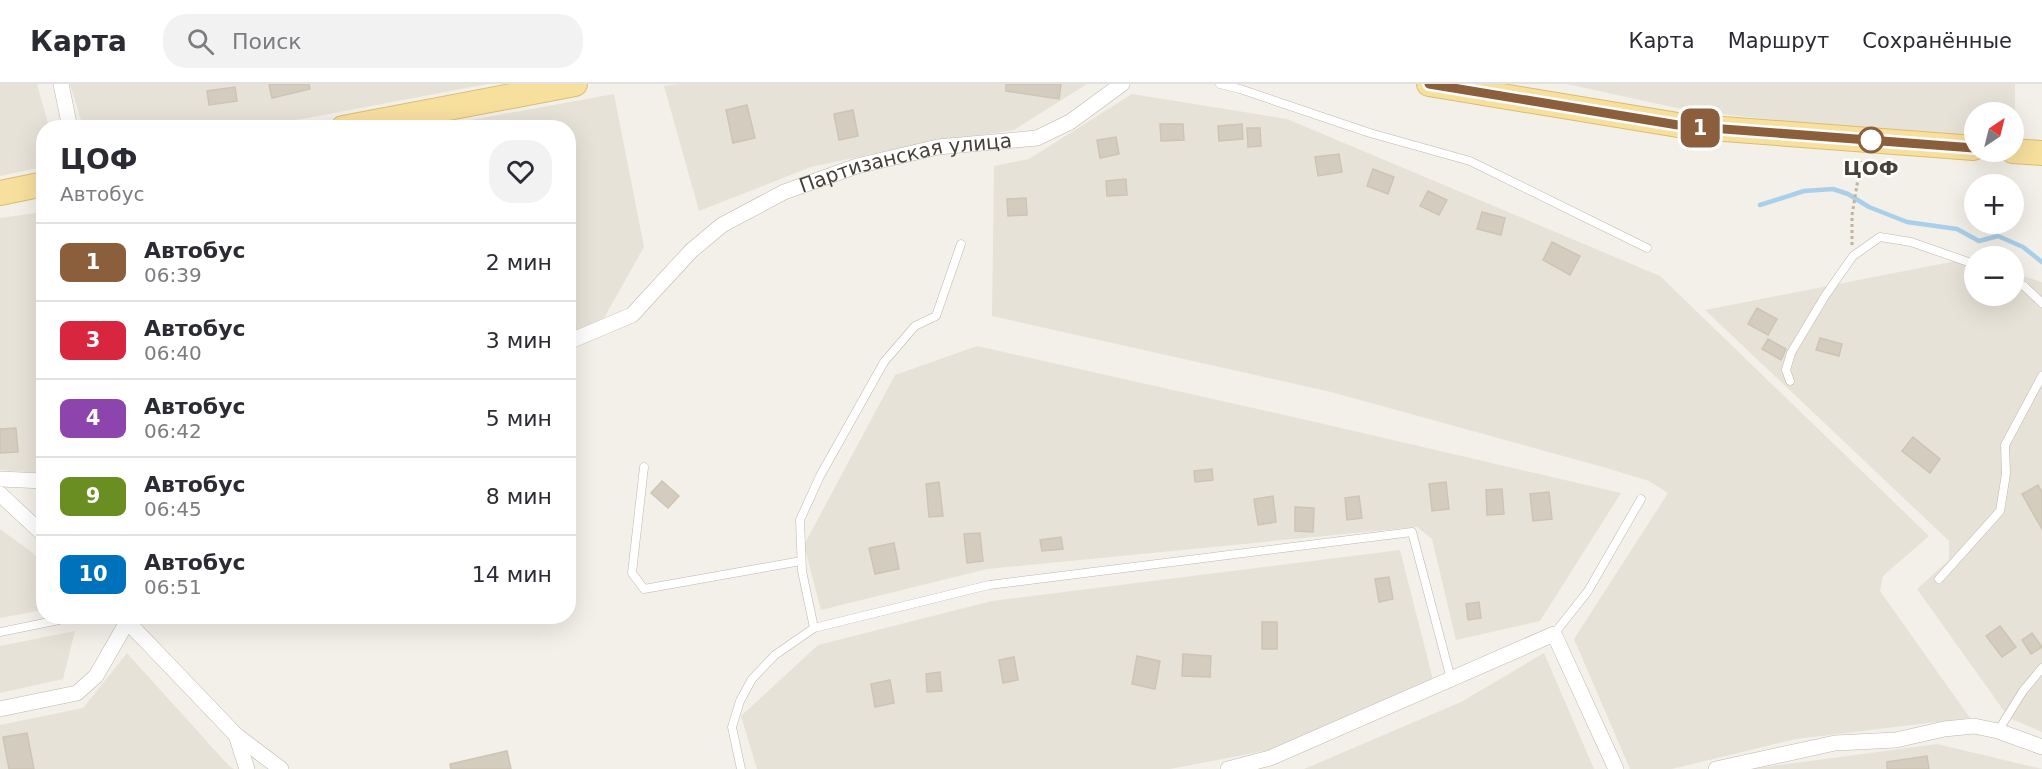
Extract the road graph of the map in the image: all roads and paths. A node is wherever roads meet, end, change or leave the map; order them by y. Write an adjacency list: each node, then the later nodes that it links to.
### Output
1 (61, 84): 6 (street)
2 (575, 84): 7 (main road)
3 (1122, 84): 20 (street, Партизанская улица)
4 (1220, 84): 15 (lane)
5 (1429, 84): 8 (main road)
6 (68, 120)
7 (386, 120)
8 (1964, 147)
9 (2024, 152): 10 (main road)
10 (2042, 153)
11 (1861, 161): 16 (path)
12 (36, 186): 13 (main road)
13 (0, 193)
14 (961, 244): 29 (lane)
15 (1647, 248)
16 (1853, 256): 17 (lane); 22 (lane)
17 (1964, 261)
18 (2024, 286): 19 (lane)
19 (2042, 303)
20 (576, 339)
21 (2042, 376): 30 (lane)
22 (1790, 381)
23 (644, 467): 29 (lane)
24 (0, 478): 25 (street)
25 (36, 480)
26 (0, 494): 28 (street)
27 (1641, 499): 36 (lane)
28 (36, 528)
29 (801, 561): 34 (lane)
30 (1939, 579)
31 (39, 624): 35 (lane)
32 (122, 624): 39 (street)
33 (129, 624): 41 (street)
34 (814, 628): 38 (lane); 46 (lane)
35 (0, 632)
36 (1554, 634): 38 (street); 48 (street)
37 (2042, 668): 40 (lane)
38 (1452, 680): 43 (street)
39 (0, 709)
40 (1998, 731): 42 (street); 49 (street)
41 (236, 735): 44 (street); 45 (street)
42 (2042, 747)
43 (1246, 767): 47 (street)
44 (247, 769)
45 (282, 769)
46 (741, 769)
47 (1228, 769)
48 (1616, 769)
49 (1716, 769)

